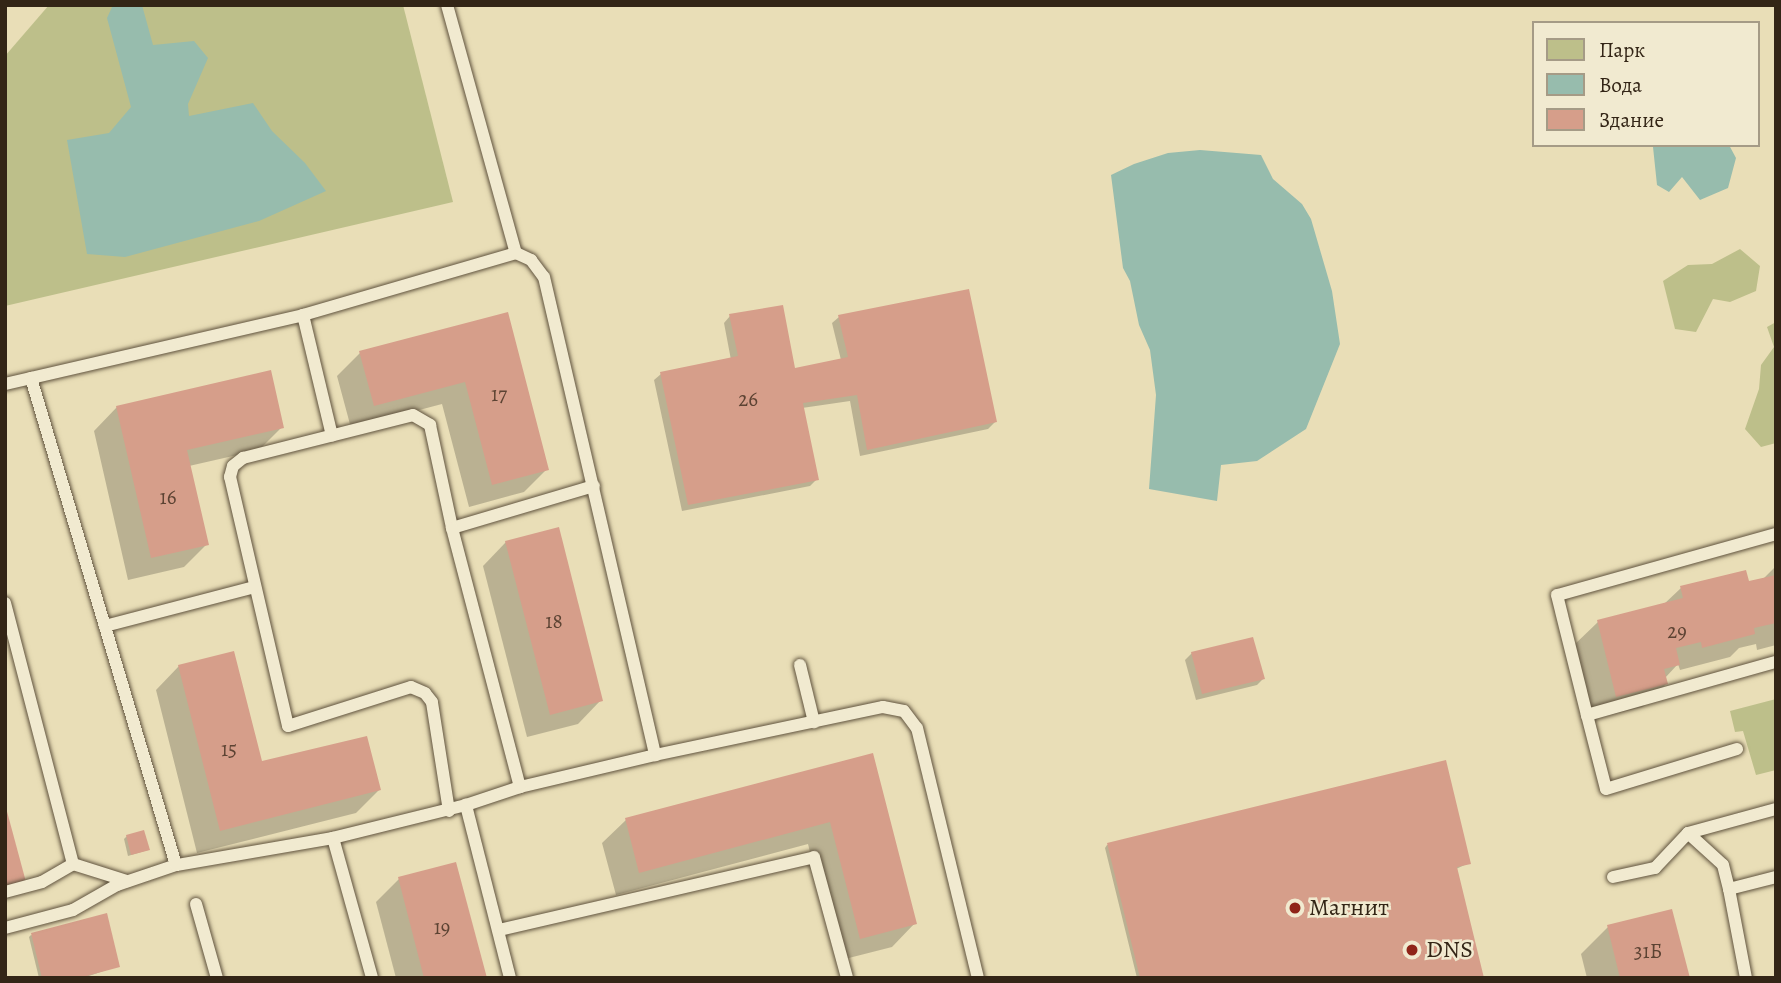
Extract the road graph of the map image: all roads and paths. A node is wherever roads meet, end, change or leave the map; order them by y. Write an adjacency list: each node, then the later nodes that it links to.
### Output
1 (447, 5): 2 (lane)
2 (516, 253): 3 (lane); 7 (lane)
3 (303, 315): 4 (lane); 6 (lane)
4 (31, 378): 5 (lane); 12 (lane)
5 (5, 384)
6 (332, 436): 8 (lane); 10 (lane)
7 (594, 486): 8 (lane); 18 (lane)
8 (452, 528): 19 (lane)
9 (1776, 534): 15 (lane)
10 (255, 587): 12 (lane); 22 (lane)
11 (5, 603): 25 (lane)
12 (105, 626): 26 (lane)
13 (1776, 662): 15 (lane)
14 (800, 665): 16 (lane)
15 (1587, 715): 17 (lane)
16 (814, 722): 18 (lane); 39 (lane)
17 (1737, 749)
18 (655, 755): 19 (lane)
19 (520, 787): 20 (lane)
20 (466, 805): 22 (lane); 34 (lane)
21 (1776, 809): 23 (lane)
22 (449, 811): 24 (lane)
23 (1688, 833): 27 (lane); 30 (lane)
24 (333, 838): 26 (lane); 36 (lane)
25 (73, 864): 29 (lane); 31 (lane)
26 (176, 865): 29 (lane)
27 (1613, 877)
28 (1776, 877): 30 (lane)
29 (127, 881): 33 (lane)
30 (1730, 889): 40 (lane)
31 (5, 892)
32 (195, 904): 35 (lane)
33 (5, 928)
34 (499, 930): 37 (lane); 38 (lane)
35 (218, 978)
36 (372, 978)
37 (510, 978)
38 (847, 978)
39 (978, 978)
40 (1746, 978)

